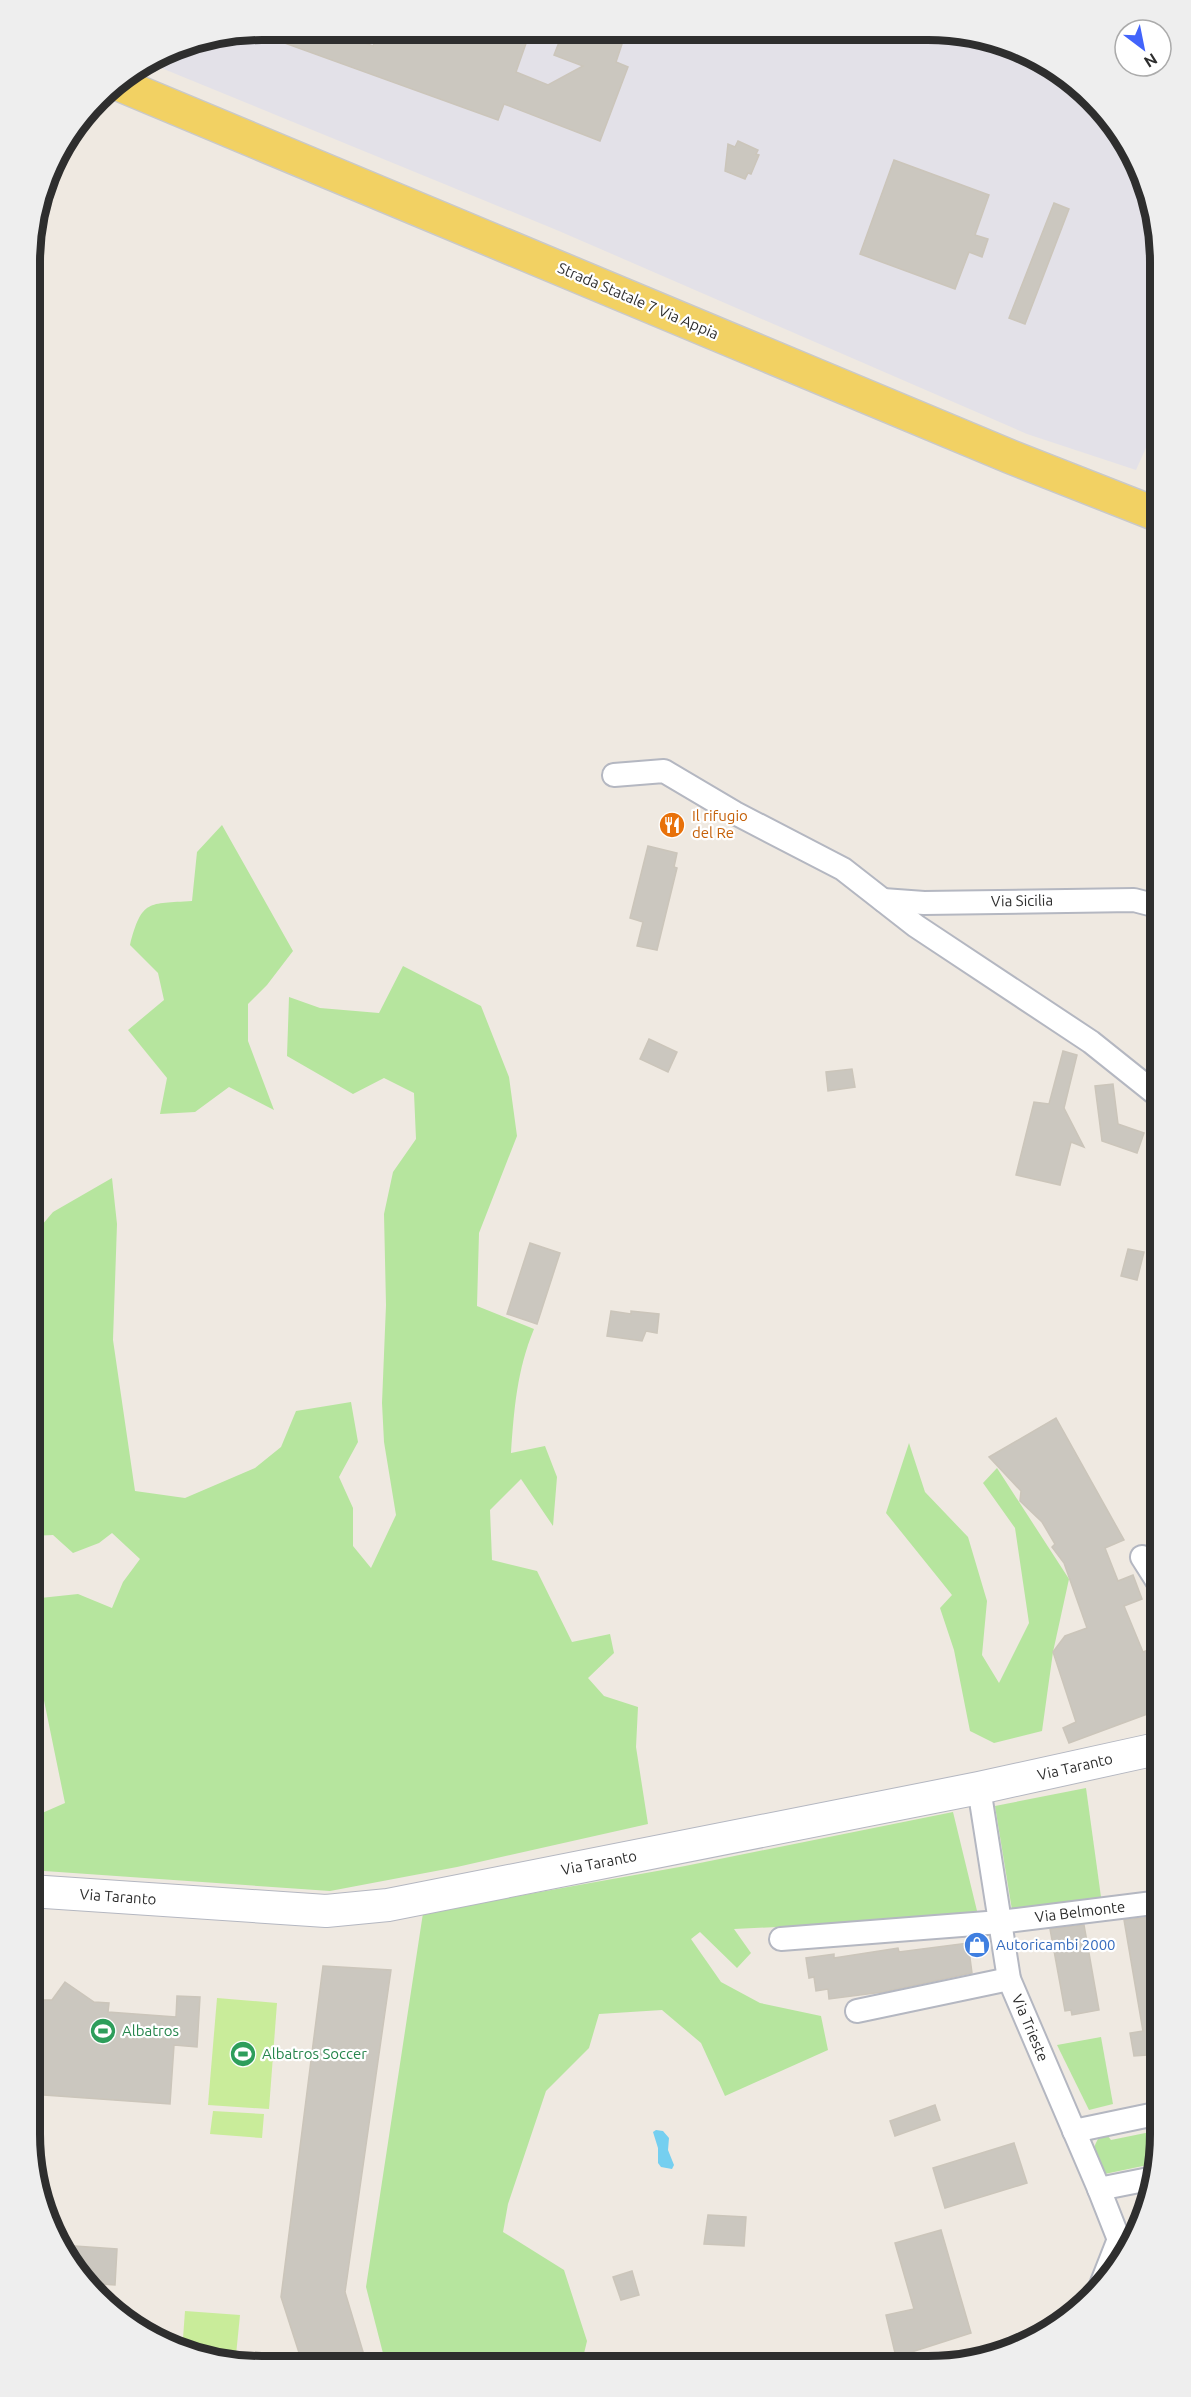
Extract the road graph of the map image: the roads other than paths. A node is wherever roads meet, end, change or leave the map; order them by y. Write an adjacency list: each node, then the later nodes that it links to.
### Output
1 (126, 87): 2 (main road, Strada Statale 7 Via Appia)
2 (1150, 512)
3 (614, 775): 4 (street)
4 (883, 900): 5 (street, Via Sicilia); 6 (street)
5 (1150, 904)
6 (1150, 1089)
7 (1142, 1557): 8 (street)
8 (1150, 1570)
9 (1150, 1750): 10 (street, Via Taranto)
10 (980, 1788): 11 (street, Via Taranto); 13 (street, Via Trieste)
11 (40, 1892)
12 (1150, 1903): 13 (street, Via Belmonte)
13 (1000, 1922): 14 (street, Via Belmonte); 15 (street, Via Trieste)
14 (781, 1939)
15 (1009, 1978): 16 (street); 18 (street, Via Trieste)
16 (857, 2011)
17 (1150, 2115): 18 (street)
18 (1074, 2131): 20 (street, Via Trieste)
19 (1146, 2180): 20 (street)
20 (1099, 2189): 21 (street, Via Trieste)
21 (1121, 2245)

